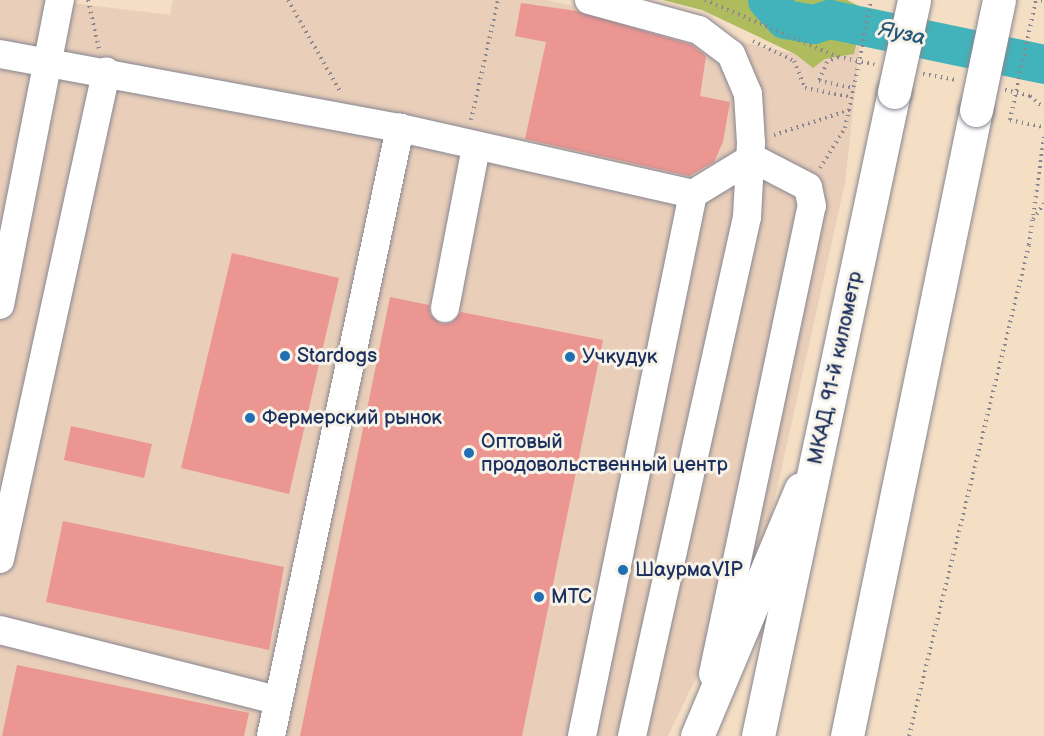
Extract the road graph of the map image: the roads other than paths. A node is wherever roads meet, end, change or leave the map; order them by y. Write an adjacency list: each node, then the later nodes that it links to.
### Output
1 (60, 0): 6 (lane)
2 (589, 0): 10 (lane)
3 (914, 0): 15 (main road, МКАД, 91-й километр, bridge)
4 (999, 0): 24 (main road, bridge)
5 (0, 54): 6 (lane)
6 (48, 61): 7 (lane); 12 (lane)
7 (103, 62): 8 (lane); 16 (lane)
8 (400, 128): 9 (lane); 18 (lane)
9 (473, 136): 11 (lane); 14 (lane)
10 (752, 158): 11 (lane); 19 (lane); 22 (lane)
11 (693, 194): 21 (lane)
12 (7, 239): 13 (lane)
13 (0, 305)
14 (446, 308)
15 (820, 441): 19 (main road); 23 (main road, МКАД, 91-й километр)
16 (0, 559)
17 (0, 630): 18 (lane)
18 (277, 700): 20 (lane)
19 (701, 726)
20 (271, 736)
21 (582, 736)
22 (632, 736)
23 (758, 736)
24 (847, 736)

